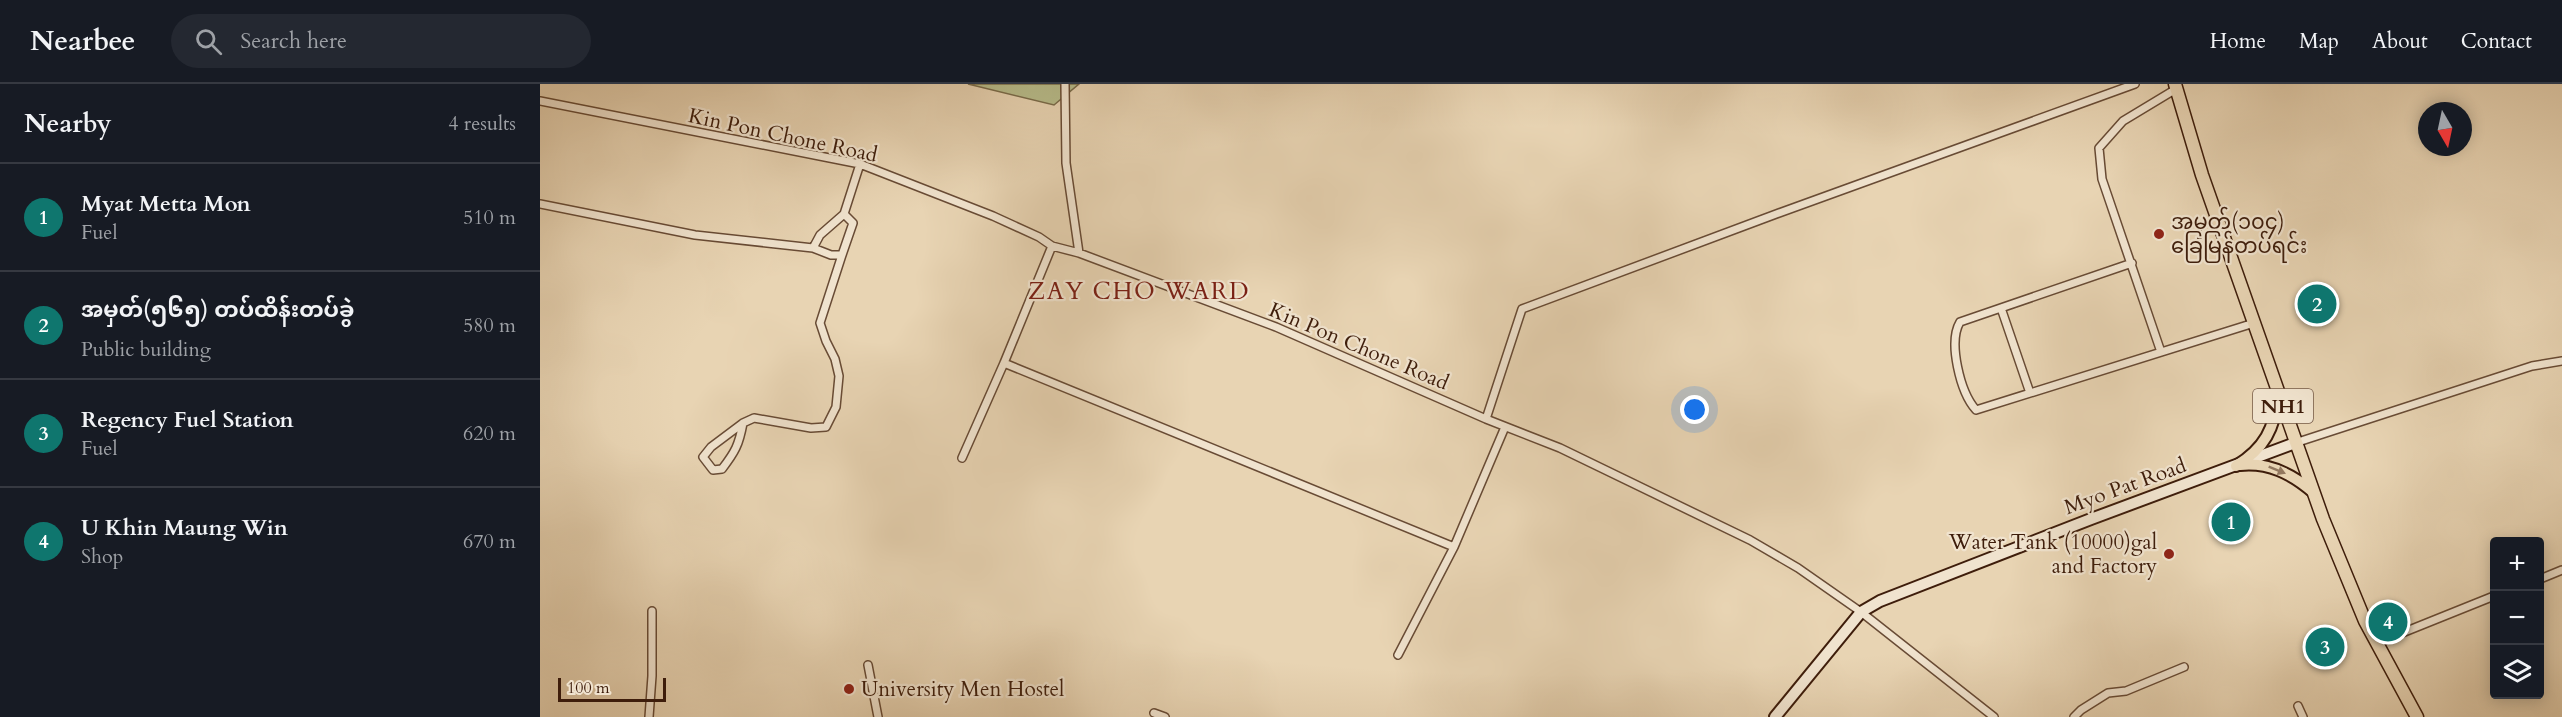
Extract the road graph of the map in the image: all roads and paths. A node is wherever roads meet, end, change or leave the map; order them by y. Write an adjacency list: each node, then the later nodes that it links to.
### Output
1 (1065, 84): 10 (street)
2 (2135, 84): 20 (street)
3 (2176, 86): 12 (street); 14 (highway, NH1)
4 (540, 102): 5 (street, Kin Pon Chone Road)
5 (860, 165): 7 (street); 8 (street, Kin Pon Chone Road)
6 (540, 204): 9 (street)
7 (843, 214): 9 (street); 11 (street)
8 (1052, 246): 10 (street, Kin Pon Chone Road); 17 (street)
9 (813, 248): 11 (street)
10 (1079, 253): 20 (street, Kin Pon Chone Road)
11 (842, 255): 21 (street)
12 (2132, 263): 13 (street); 15 (street)
13 (2001, 308): 18 (street); 18 (street)
14 (2254, 323): 15 (street); 19 (highway, NH1)
15 (2161, 352): 18 (street)
16 (2562, 361): 23 (street)
17 (1004, 363): 24 (street); 27 (street)
18 (2030, 393)
19 (2279, 395): 23 (highway, NH1); 25 (main road)
20 (1486, 419): 22 (street, Kin Pon Chone Road)
21 (743, 423): 21 (street)
22 (1506, 427): 27 (street); 32 (street, Kin Pon Chone Road)
23 (2295, 443): 25 (main road, Myo Pat Road); 26 (highway, NH1)
24 (962, 458)
25 (2236, 466): 26 (main road, one-way to 26); 32 (main road, Myo Pat Road)
26 (2313, 492): 33 (highway, NH1)
27 (1454, 547): 34 (street)
28 (2562, 570): 29 (street)
29 (2544, 577)
30 (2490, 598): 33 (street)
31 (652, 611): 39 (street)
32 (1861, 612): 42 (main road, Myo Pat Road); 43 (street, Kin Pon Chone Road)
33 (2377, 643): 46 (highway, NH1)
34 (1398, 655)
35 (868, 665): 40 (street)
36 (2184, 666): 44 (street)
37 (2298, 706): 45 (street)
38 (1154, 713): 41 (street)
39 (649, 717)
40 (878, 717)
41 (1165, 717)
42 (1775, 717)
43 (1994, 717)
44 (2074, 717)
45 (2303, 717)
46 (2417, 717)

